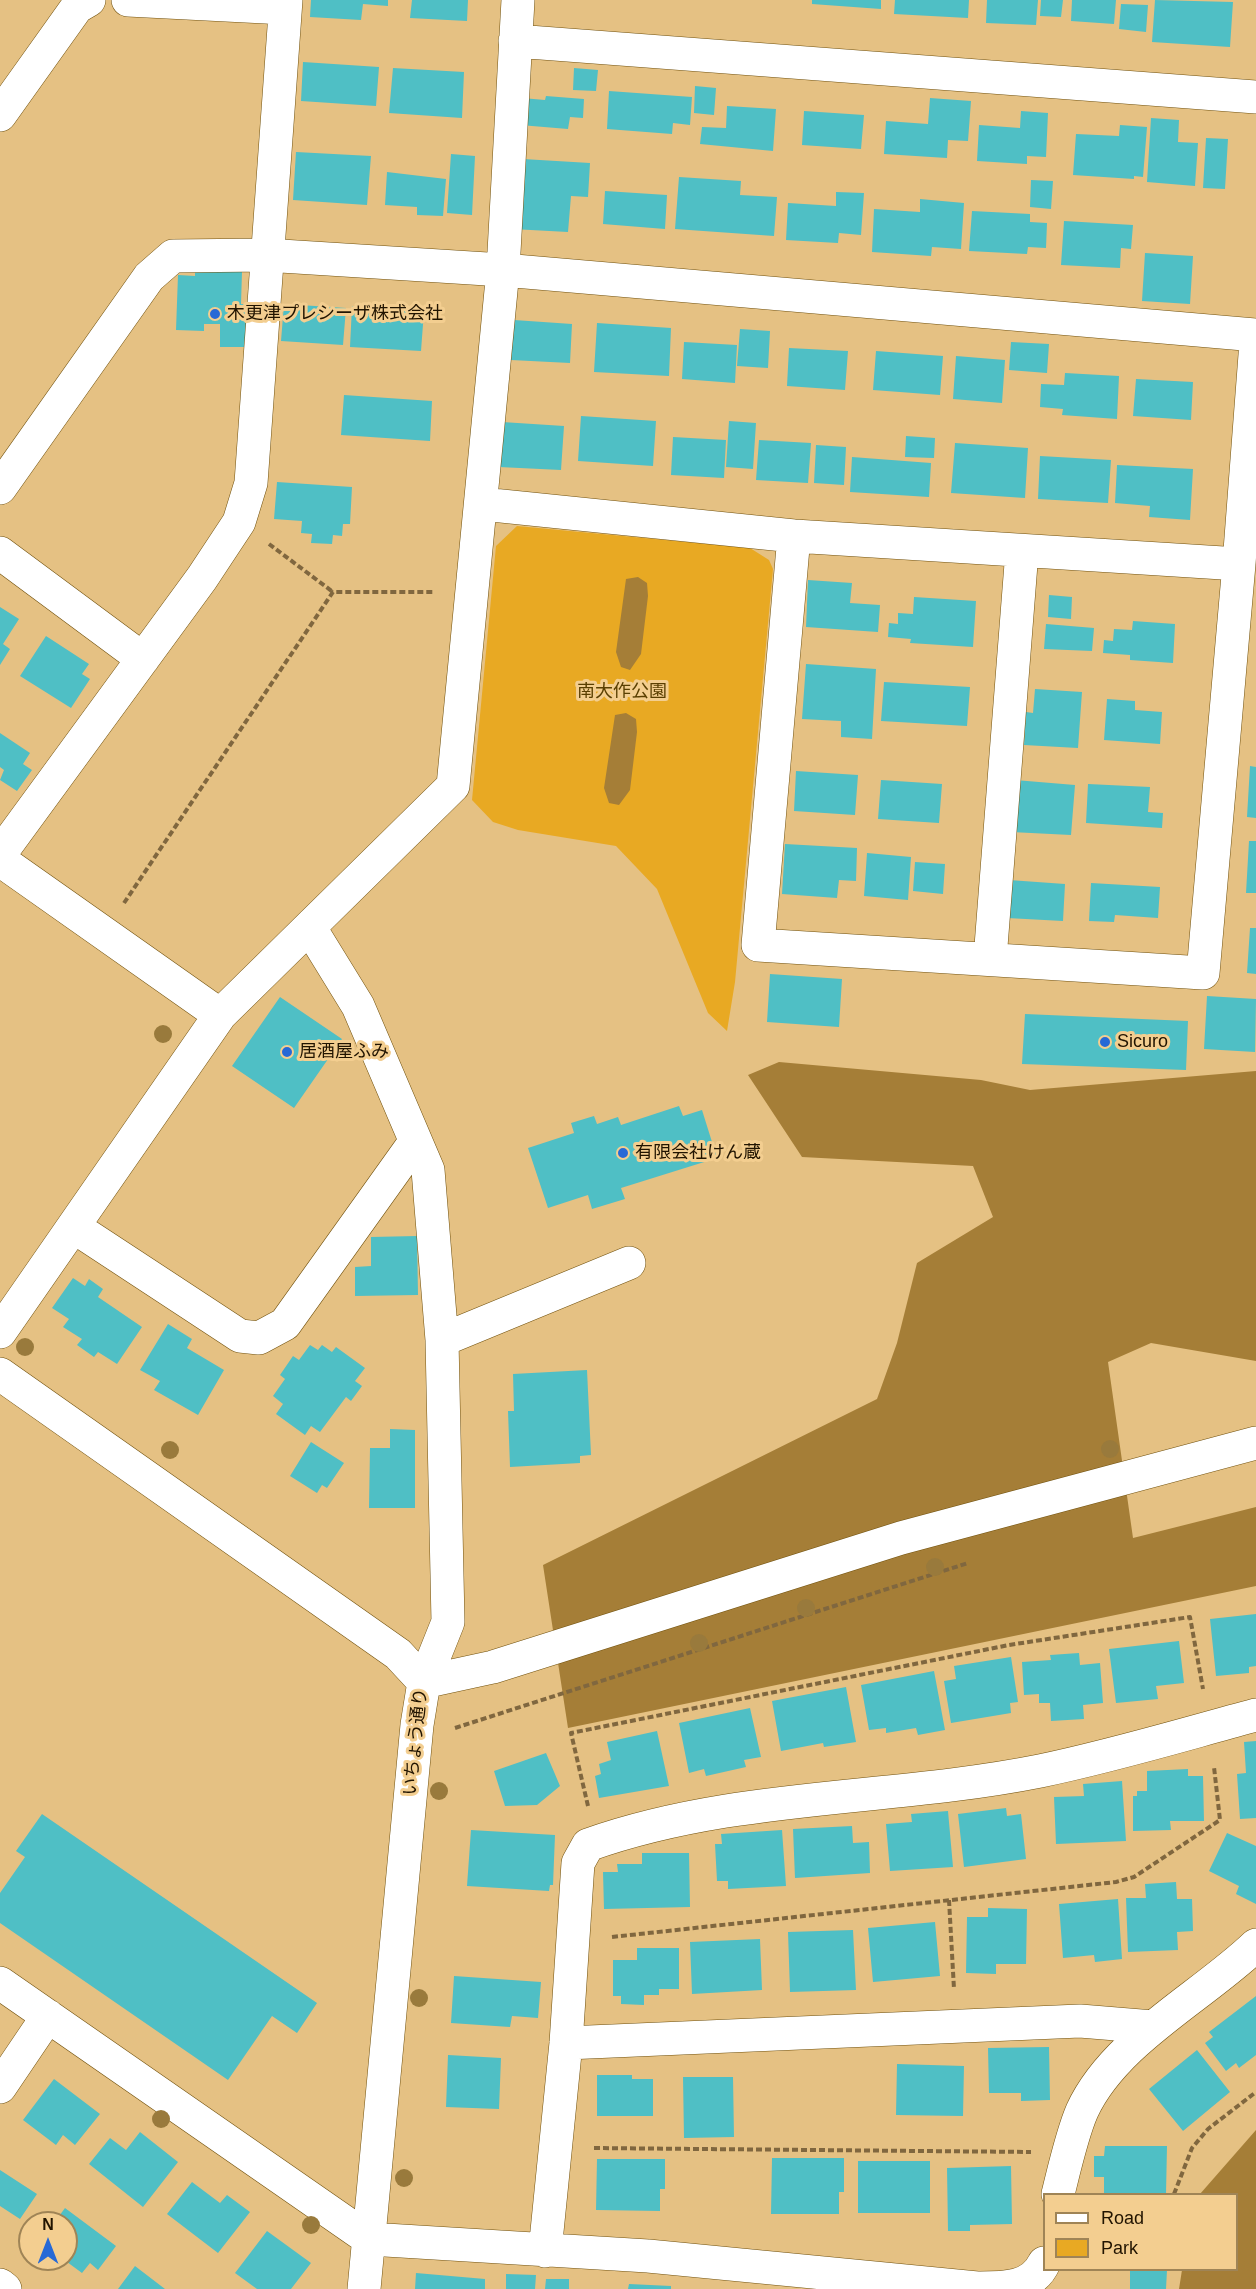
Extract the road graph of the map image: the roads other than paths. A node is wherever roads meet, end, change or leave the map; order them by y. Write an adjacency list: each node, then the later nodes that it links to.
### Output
1 (89, 0): 7 (street)
2 (128, 0): 4 (street)
3 (518, 0): 5 (street)
4 (286, 4): 8 (street)
5 (515, 41): 6 (street); 9 (street)
6 (1256, 97)
7 (0, 115)
8 (265, 255): 9 (street); 13 (street); 19 (street)
9 (502, 270): 10 (street); 14 (street)
10 (1256, 335)
11 (1256, 342): 12 (street)
12 (1251, 481): 18 (street)
13 (0, 488)
14 (482, 504): 15 (street); 21 (street)
15 (794, 536): 16 (street); 22 (street)
16 (1022, 551): 18 (street); 22 (street)
17 (0, 553): 19 (street)
18 (1239, 564): 22 (street)
19 (143, 659): 20 (street)
20 (2, 864): 23 (street)
21 (310, 927): 23 (street); 24 (street)
22 (990, 959)
23 (220, 1015): 25 (street)
24 (416, 1142): 25 (street); 28 (street)
25 (74, 1227): 27 (street)
26 (629, 1263): 28 (street)
27 (0, 1332)
28 (442, 1340): 31 (street)
29 (0, 1374): 31 (street, いちょう通り)
30 (1256, 1443): 31 (street)
31 (424, 1682): 40 (street, いちょう通り)
32 (1256, 1715): 37 (street)
33 (1256, 1945): 36 (street)
34 (0, 1983): 35 (street)
35 (48, 2016): 38 (street); 40 (street)
36 (1153, 2027): 37 (street); 39 (street)
37 (566, 2043): 41 (street)
38 (0, 2087)
39 (1058, 2193)
40 (369, 2238): 41 (street); 46 (street, いちょう通り)
41 (545, 2251): 44 (street)
42 (1043, 2265): 44 (street)
43 (0, 2285): 45 (street)
44 (881, 2285)
45 (5, 2289)
46 (364, 2289)

